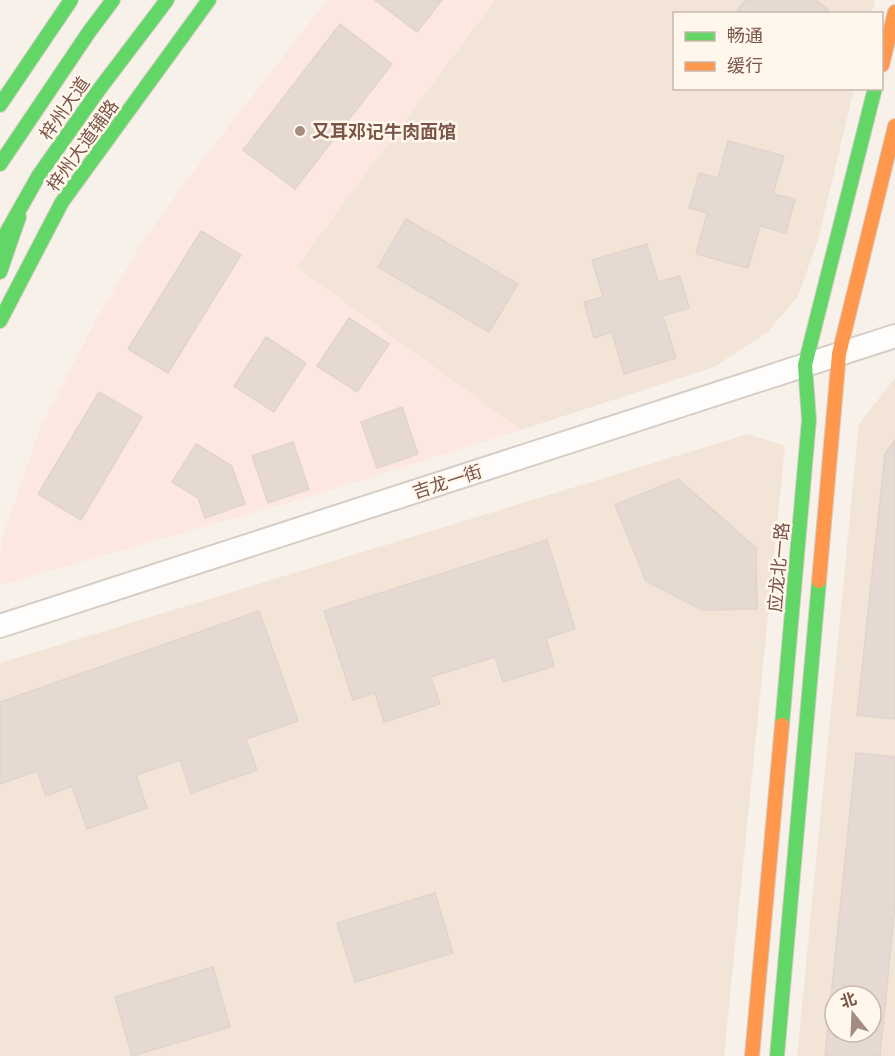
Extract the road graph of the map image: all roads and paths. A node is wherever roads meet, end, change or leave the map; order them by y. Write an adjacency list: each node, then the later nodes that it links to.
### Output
1 (71, 0): 8 (main road)
2 (113, 0): 10 (main road, 梓州大道)
3 (167, 0): 11 (main road, 梓州大道)
4 (209, 0): 14 (main road, 梓州大道辅路)
5 (895, 12): 6 (main road)
6 (883, 61)
7 (875, 90): 17 (main road, 应龙北一路)
8 (0, 105)
9 (895, 126): 16 (main road)
10 (0, 164)
11 (24, 202): 12 (main road, 梓州大道); 13 (main road)
12 (0, 244)
13 (0, 272)
14 (0, 321)
15 (895, 336): 16 (street, 吉龙一街)
16 (839, 354): 17 (street, 吉龙一街); 20 (main road)
17 (805, 365): 18 (street, 吉龙一街); 19 (main road, 应龙北一路)
18 (0, 626)
19 (752, 1056)
20 (777, 1056)

